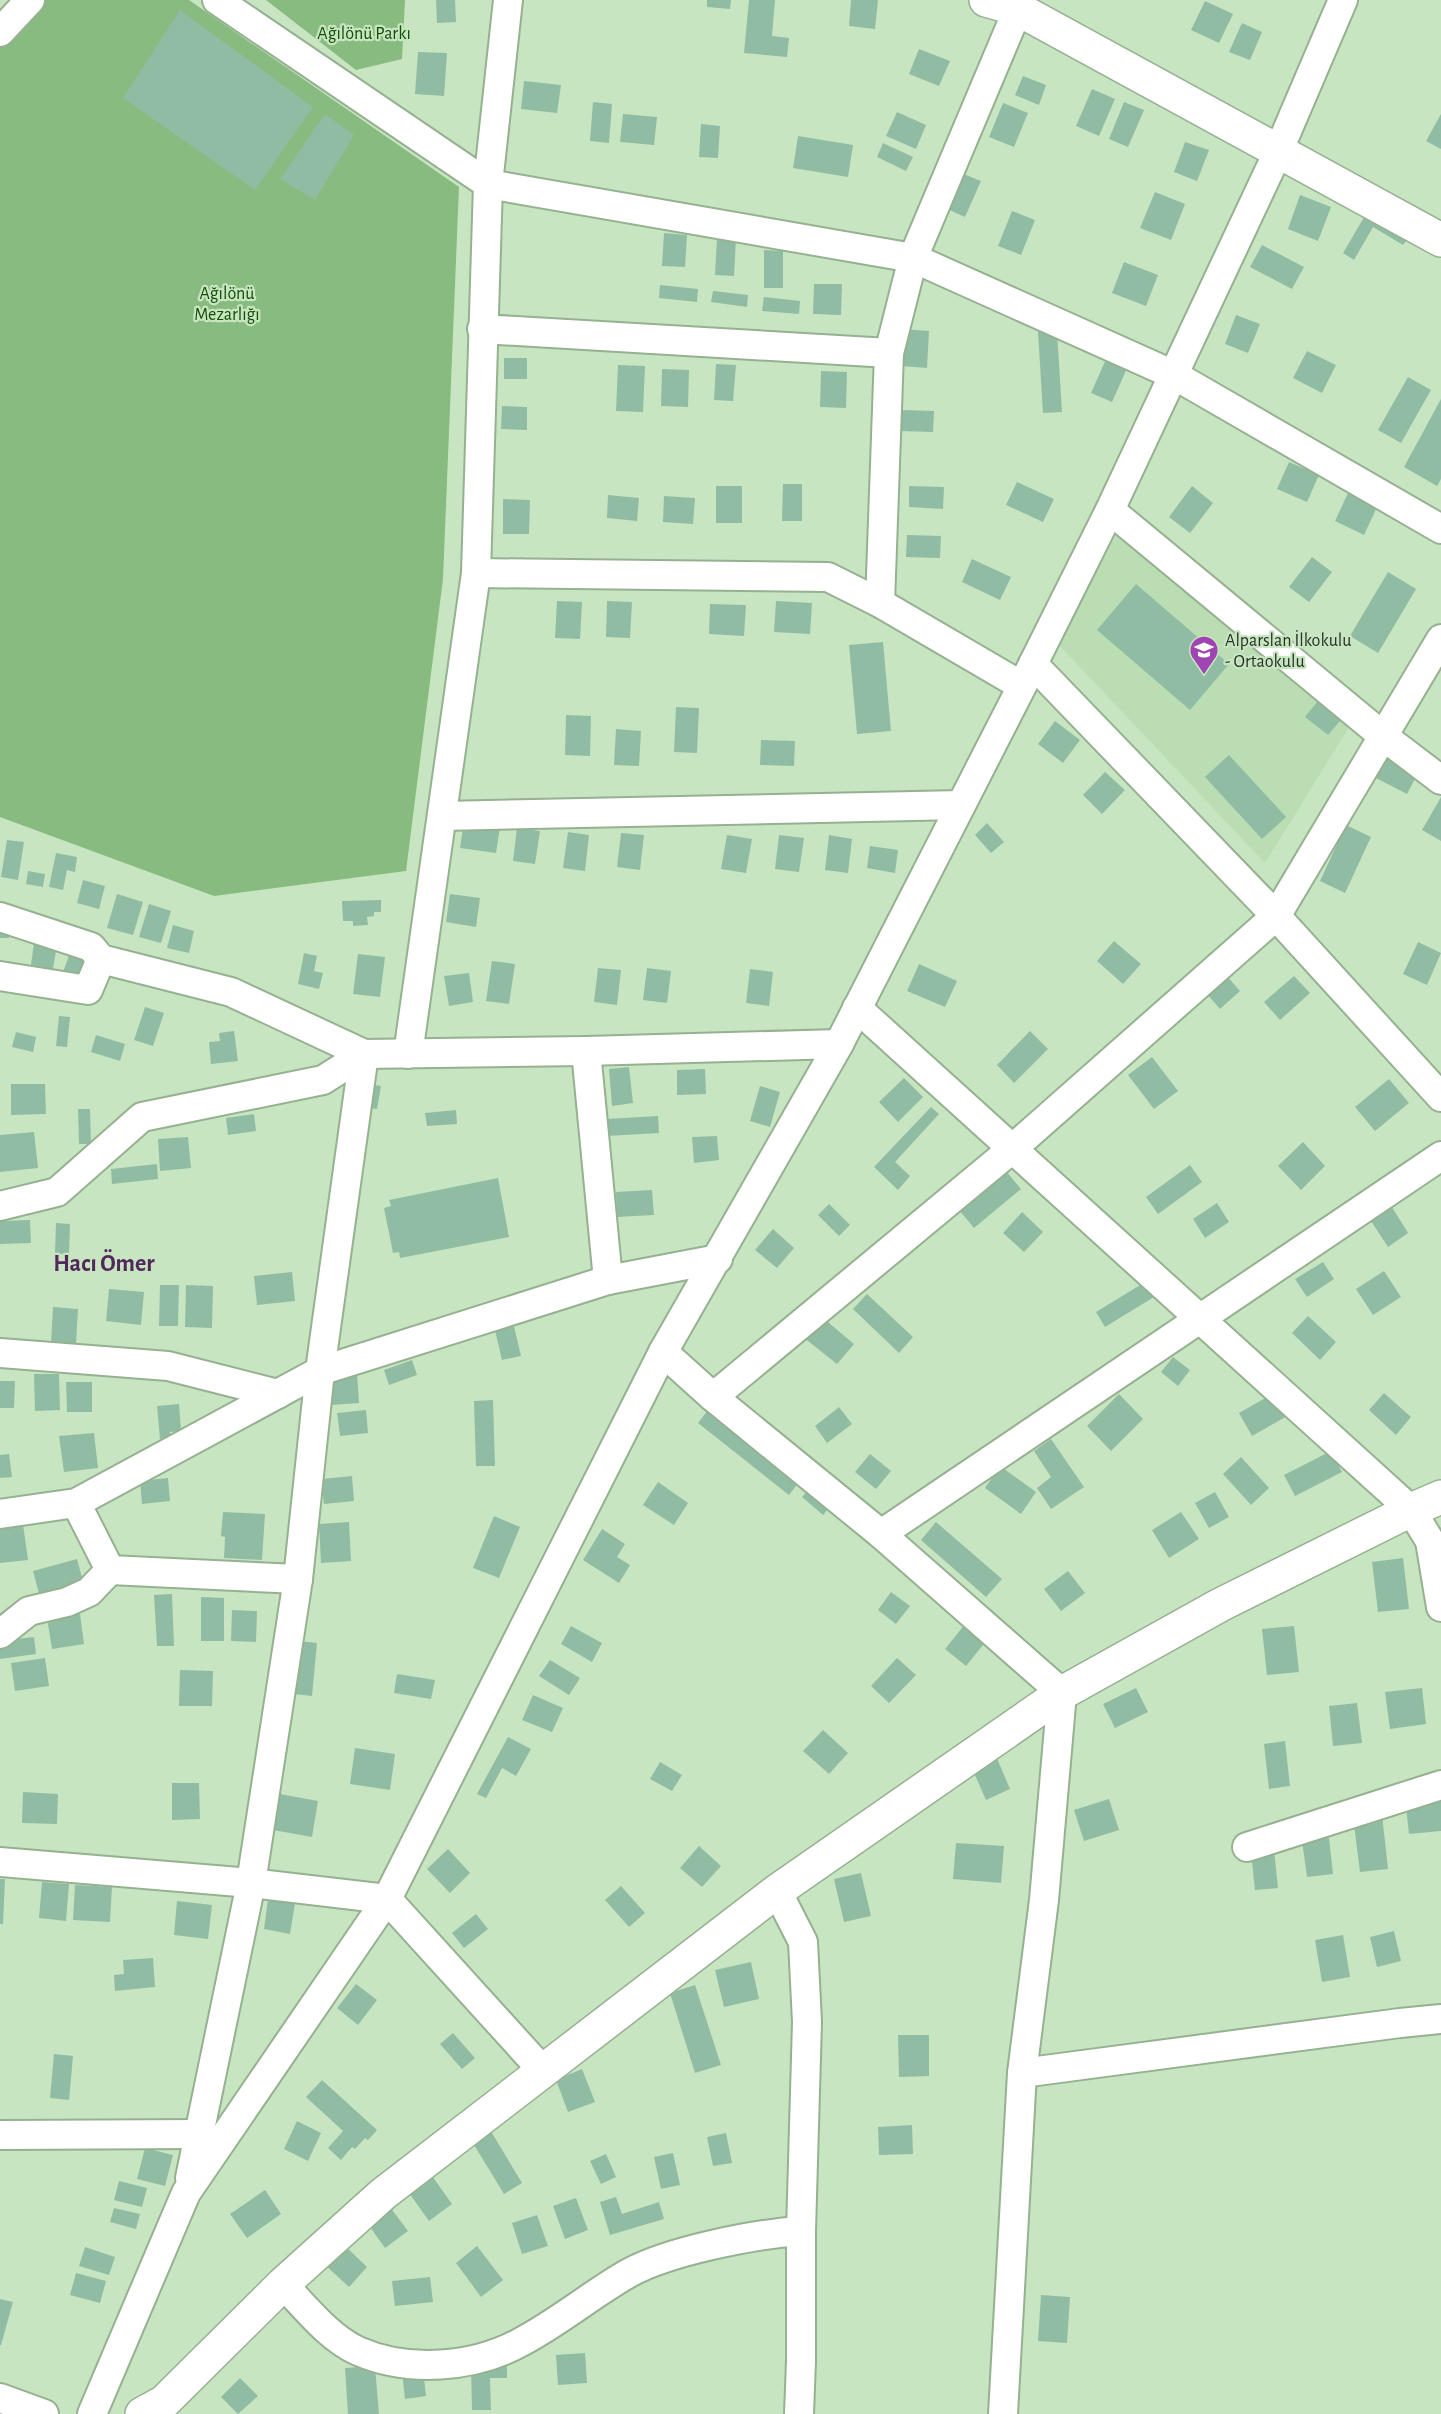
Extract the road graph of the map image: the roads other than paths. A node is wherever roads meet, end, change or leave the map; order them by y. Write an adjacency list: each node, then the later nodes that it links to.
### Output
1 (30, 0): 7 (street)
2 (217, 0): 9 (street)
3 (508, 0): 9 (street)
4 (986, 0): 6 (street)
5 (1343, 0): 8 (street)
6 (1018, 9): 8 (street); 11 (street)
7 (0, 32)
8 (1278, 152): 10 (street); 14 (street)
9 (488, 183): 11 (street); 12 (street)
10 (1441, 240)
11 (913, 258): 13 (street); 14 (street)
12 (482, 329): 13 (street); 17 (street)
13 (889, 353): 18 (street)
14 (1174, 375): 15 (street); 16 (street)
15 (1110, 510): 20 (street); 21 (street)
16 (1441, 529)
17 (476, 573): 18 (street); 24 (street)
18 (880, 603): 20 (street)
19 (1441, 639): 21 (street)
20 (1028, 675): 23 (street); 26 (street)
21 (1383, 736): 22 (street); 26 (street)
22 (1441, 780)
23 (961, 805): 24 (street); 29 (street)
24 (442, 816): 33 (street)
25 (0, 916): 27 (street)
26 (1276, 916): 34 (street); 35 (street)
27 (101, 959): 28 (street); 32 (street)
28 (0, 976)
29 (857, 1008): 30 (street); 35 (street)
30 (839, 1044): 31 (street); 38 (street)
31 (586, 1052): 33 (street); 39 (street)
32 (364, 1054): 33 (street); 37 (street); 43 (street)
33 (408, 1054)
34 (1441, 1097)
35 (1012, 1149): 40 (street); 45 (street)
36 (1441, 1156): 40 (street)
37 (0, 1206)
38 (718, 1259): 39 (street); 41 (street)
39 (608, 1280): 43 (street)
40 (1201, 1319): 48 (street); 50 (street)
41 (663, 1352): 45 (street); 61 (street)
42 (0, 1353): 44 (street)
43 (320, 1371): 44 (street); 52 (street)
44 (278, 1394): 47 (street)
45 (713, 1397): 50 (street)
46 (1441, 1497): 48 (street)
47 (76, 1503): 49 (street); 51 (street)
48 (1411, 1510): 53 (street); 55 (street)
49 (0, 1514)
50 (881, 1534): 55 (street)
51 (110, 1570): 52 (street); 54 (street)
52 (298, 1579): 59 (street)
53 (1441, 1607)
54 (0, 1634)
55 (1062, 1693): 60 (street); 64 (street)
56 (1441, 1785): 57 (street)
57 (1247, 1846)
58 (0, 1862): 59 (street)
59 (250, 1883): 61 (street); 65 (street)
60 (777, 1891): 63 (street); 68 (street)
61 (387, 1899): 63 (street); 67 (street)
62 (1441, 2019): 64 (street)
63 (544, 2072): 69 (street)
64 (1022, 2073): 75 (street)
65 (200, 2134): 66 (street); 67 (street)
66 (0, 2135)
67 (186, 2193): 72 (street)
68 (801, 2231): 69 (street); 74 (street)
69 (283, 2284): 73 (street)
70 (0, 2398): 71 (street)
71 (44, 2414)
72 (92, 2414)
73 (142, 2414)
74 (799, 2414)
75 (1003, 2414)

